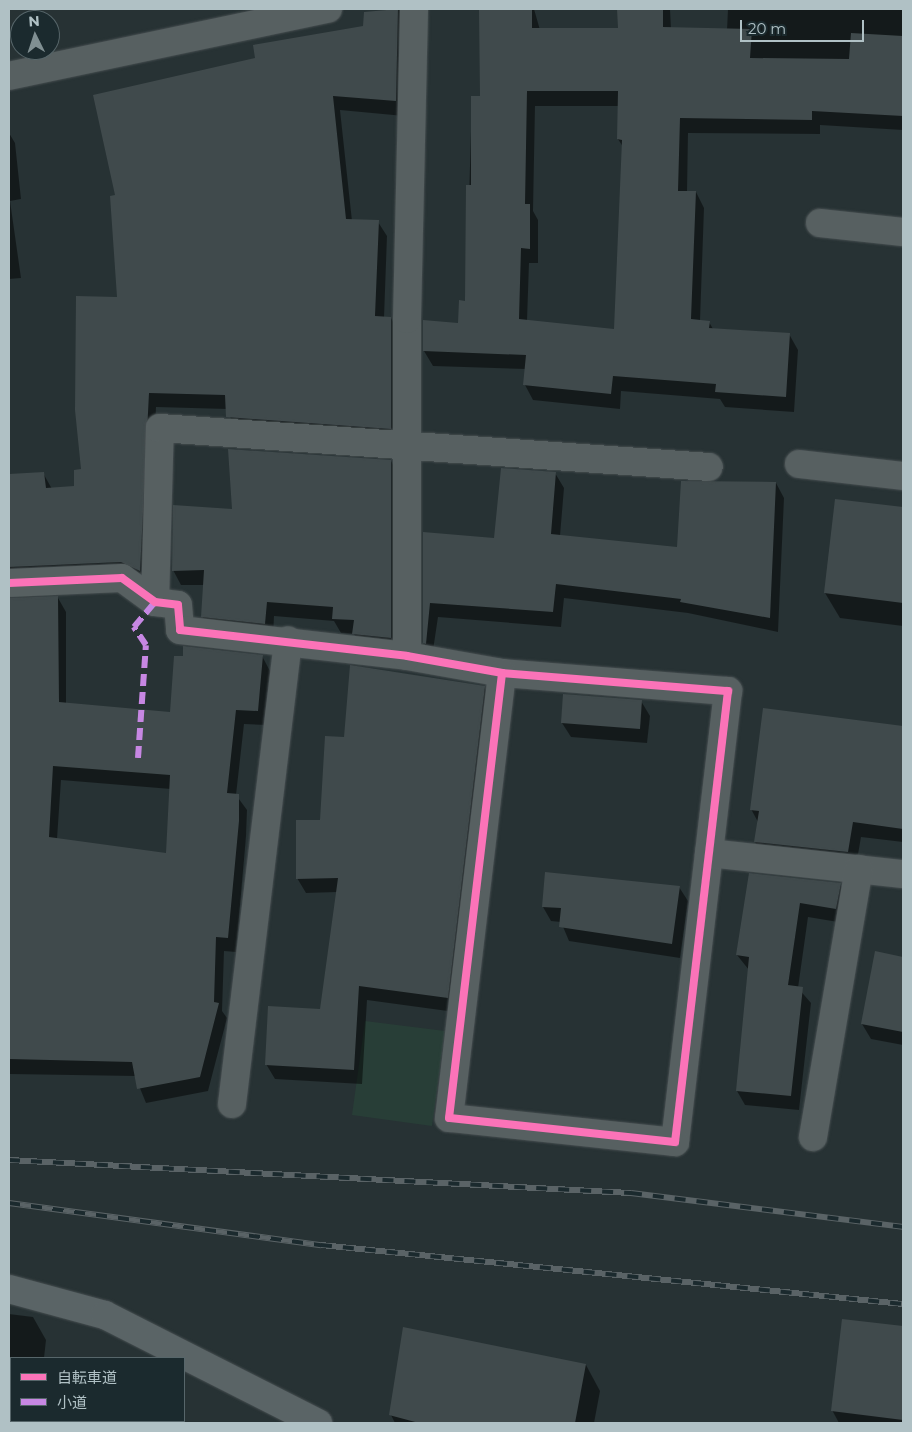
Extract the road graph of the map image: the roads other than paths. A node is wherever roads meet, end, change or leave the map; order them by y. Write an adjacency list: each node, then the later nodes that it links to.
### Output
1 (328, 9): 3 (street)
2 (414, 9): 6 (street)
3 (9, 76)
4 (820, 223): 5 (street)
5 (903, 232)
6 (410, 444): 8 (street); 11 (street); 13 (street)
7 (799, 464): 9 (street)
8 (709, 467)
9 (903, 476)
10 (9, 583): 11 (street)
11 (155, 602): 12 (street)
12 (288, 640): 13 (street); 18 (street)
13 (407, 656): 14 (street)
14 (502, 674): 15 (street); 15 (street)
15 (709, 853): 16 (street)
16 (859, 869): 17 (street); 19 (street)
17 (903, 874)
18 (232, 1104)
19 (813, 1137)
20 (9, 1290): 21 (street)
21 (318, 1423)

